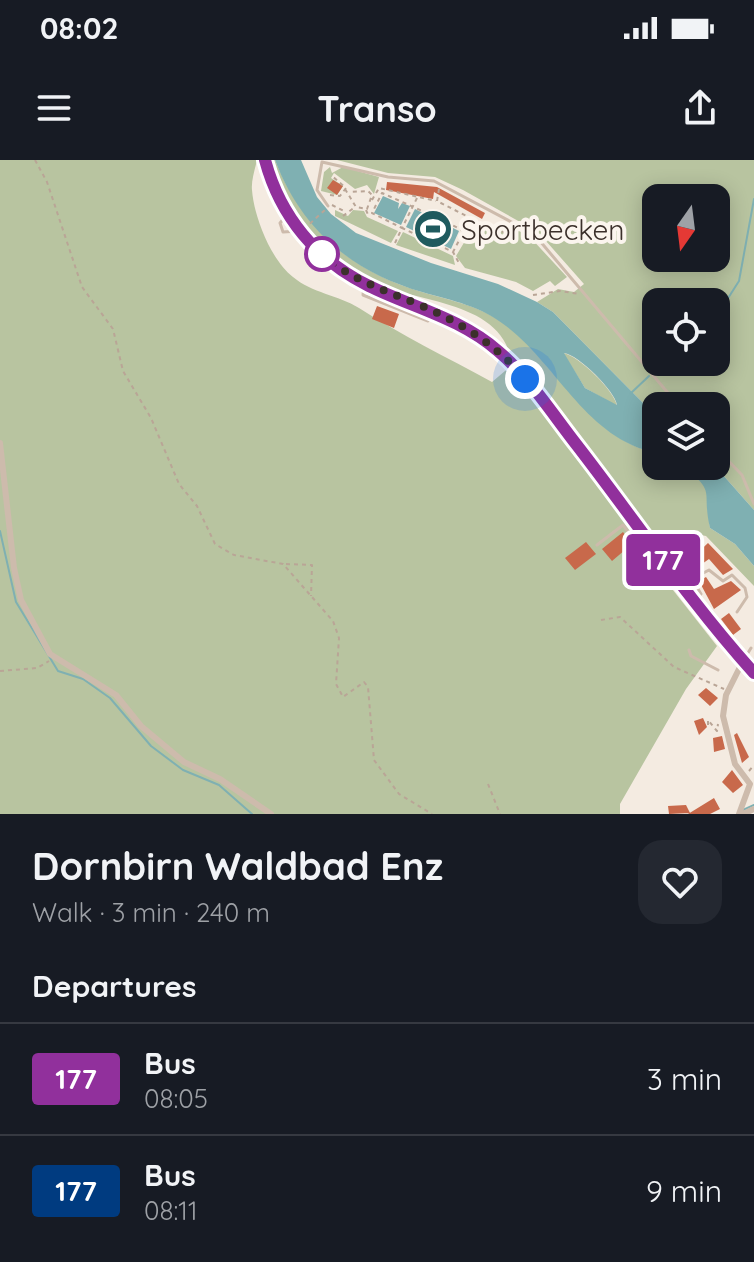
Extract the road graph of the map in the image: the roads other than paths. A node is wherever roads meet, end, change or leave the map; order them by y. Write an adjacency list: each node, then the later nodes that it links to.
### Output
1 (265, 160): 3 (street)
2 (328, 206): 5 (lane)
3 (287, 215): 4 (street); 4 (lane)
4 (302, 229): 13 (street)
5 (667, 392)
6 (0, 443): 22 (street)
7 (730, 463): 8 (lane)
8 (754, 504)
9 (597, 545): 10 (lane)
10 (641, 548)
11 (672, 550): 12 (lane)
12 (692, 579): 13 (lane); 14 (lane)
13 (693, 600): 17 (street)
14 (737, 612)
15 (751, 648): 17 (lane)
16 (689, 650): 18 (lane)
17 (743, 661): 19 (street); 21 (street)
18 (718, 670)
19 (754, 673)
20 (754, 809): 21 (street)
21 (741, 812)
22 (271, 814)

